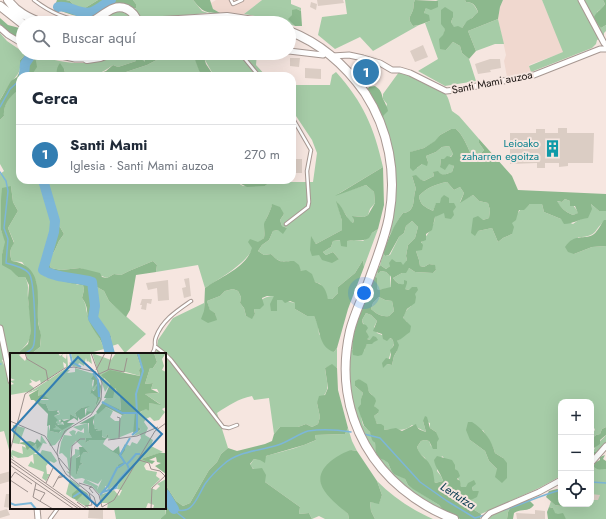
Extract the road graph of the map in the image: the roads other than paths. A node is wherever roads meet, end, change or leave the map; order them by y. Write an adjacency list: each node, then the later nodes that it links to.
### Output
1 (8, 0): 8 (main road)
2 (34, 0): 9 (lane)
3 (231, 0): 4 (lane)
4 (242, 0)
5 (581, 0): 18 (street)
6 (0, 6): 12 (main road)
7 (0, 10): 13 (main road)
8 (27, 16)
9 (65, 16)
10 (102, 16): 11 (main road)
11 (134, 16)
12 (16, 19)
13 (16, 20)
14 (0, 28): 17 (street)
15 (296, 34): 22 (main road)
16 (296, 39): 21 (main road)
17 (16, 40)
18 (606, 45)
19 (606, 49): 22 (street, Santi Mami auzoa)
20 (296, 52): 21 (street)
21 (323, 55): 43 (main road)
22 (332, 56): 44 (main road)
23 (246, 60): 24 (lane)
24 (256, 72)
25 (296, 123): 26 (lane)
26 (286, 224)
27 (191, 301): 29 (lane)
28 (0, 330): 33 (street)
29 (156, 347): 30 (lane); 31 (lane)
30 (153, 353)
31 (164, 353)
32 (166, 355): 34 (lane)
33 (10, 375)
34 (237, 425)
35 (606, 446): 36 (street)
36 (594, 460)
37 (558, 482): 40 (street)
38 (37, 509): 41 (street)
39 (57, 509): 42 (lane)
40 (485, 518)
41 (38, 519)
42 (50, 519)
43 (442, 519)
44 (454, 519)

